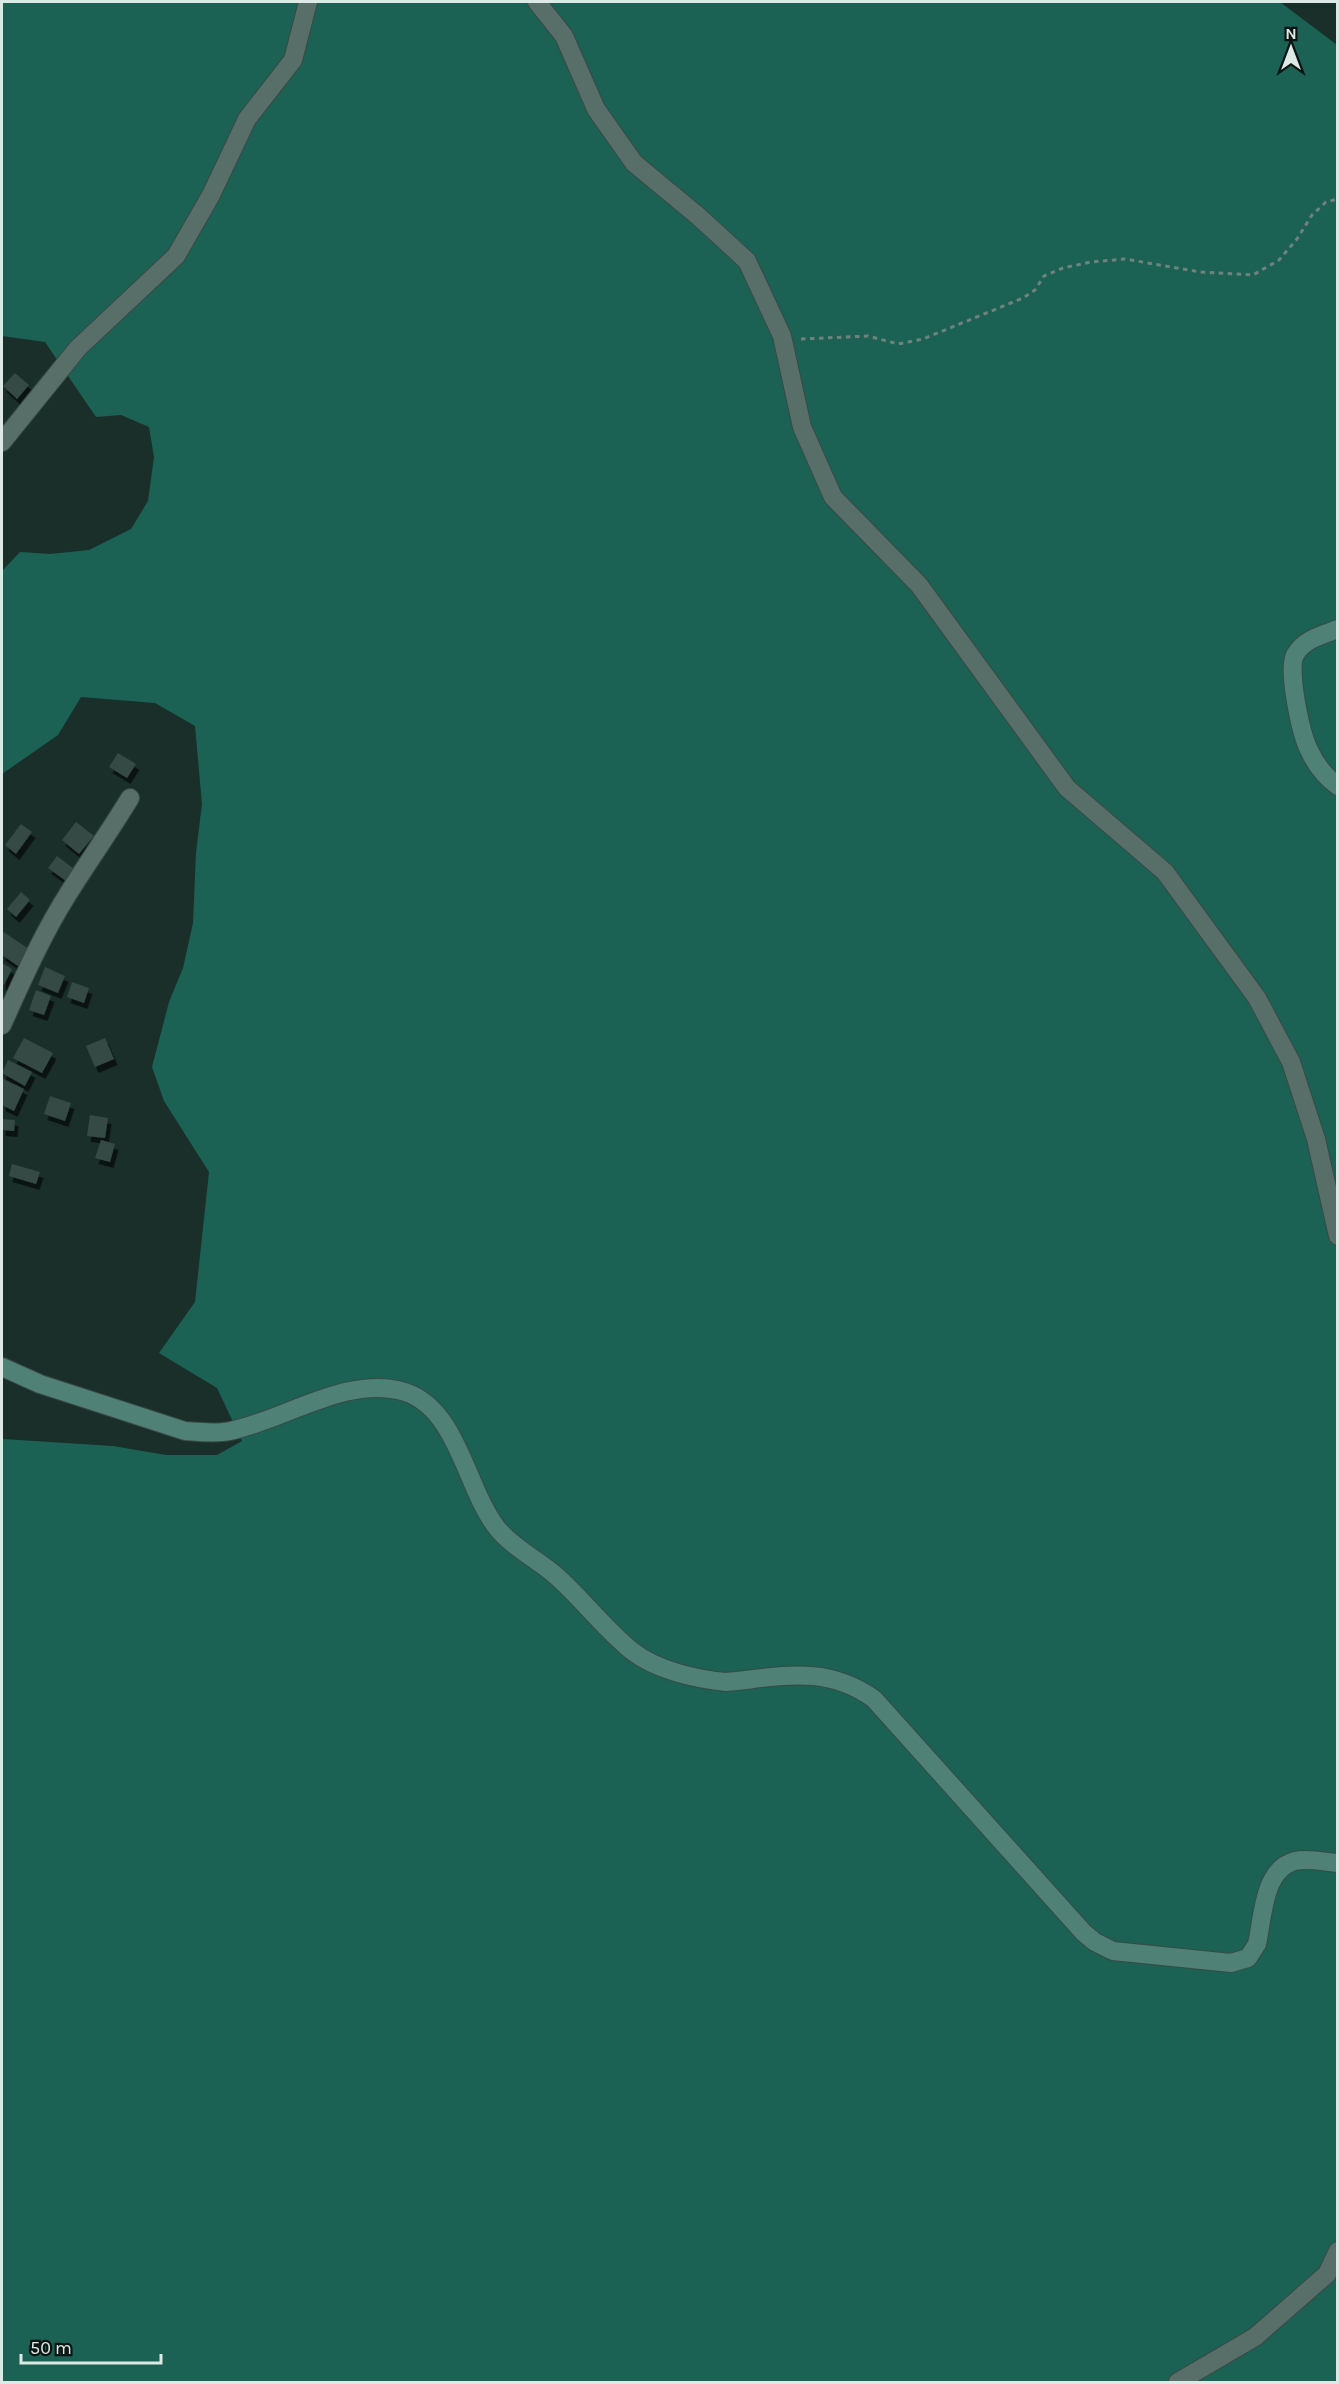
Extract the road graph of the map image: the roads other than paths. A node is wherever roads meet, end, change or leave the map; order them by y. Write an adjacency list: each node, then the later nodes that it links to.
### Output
1 (308, 2): 3 (street)
2 (537, 2): 8 (street)
3 (2, 442)
4 (1338, 629): 5 (street)
5 (1338, 786)
6 (130, 798): 7 (street)
7 (2, 1025)
8 (1338, 1236)
9 (2, 1367): 10 (street)
10 (1338, 1863)
11 (1338, 2251): 12 (street)
12 (1178, 2382)

